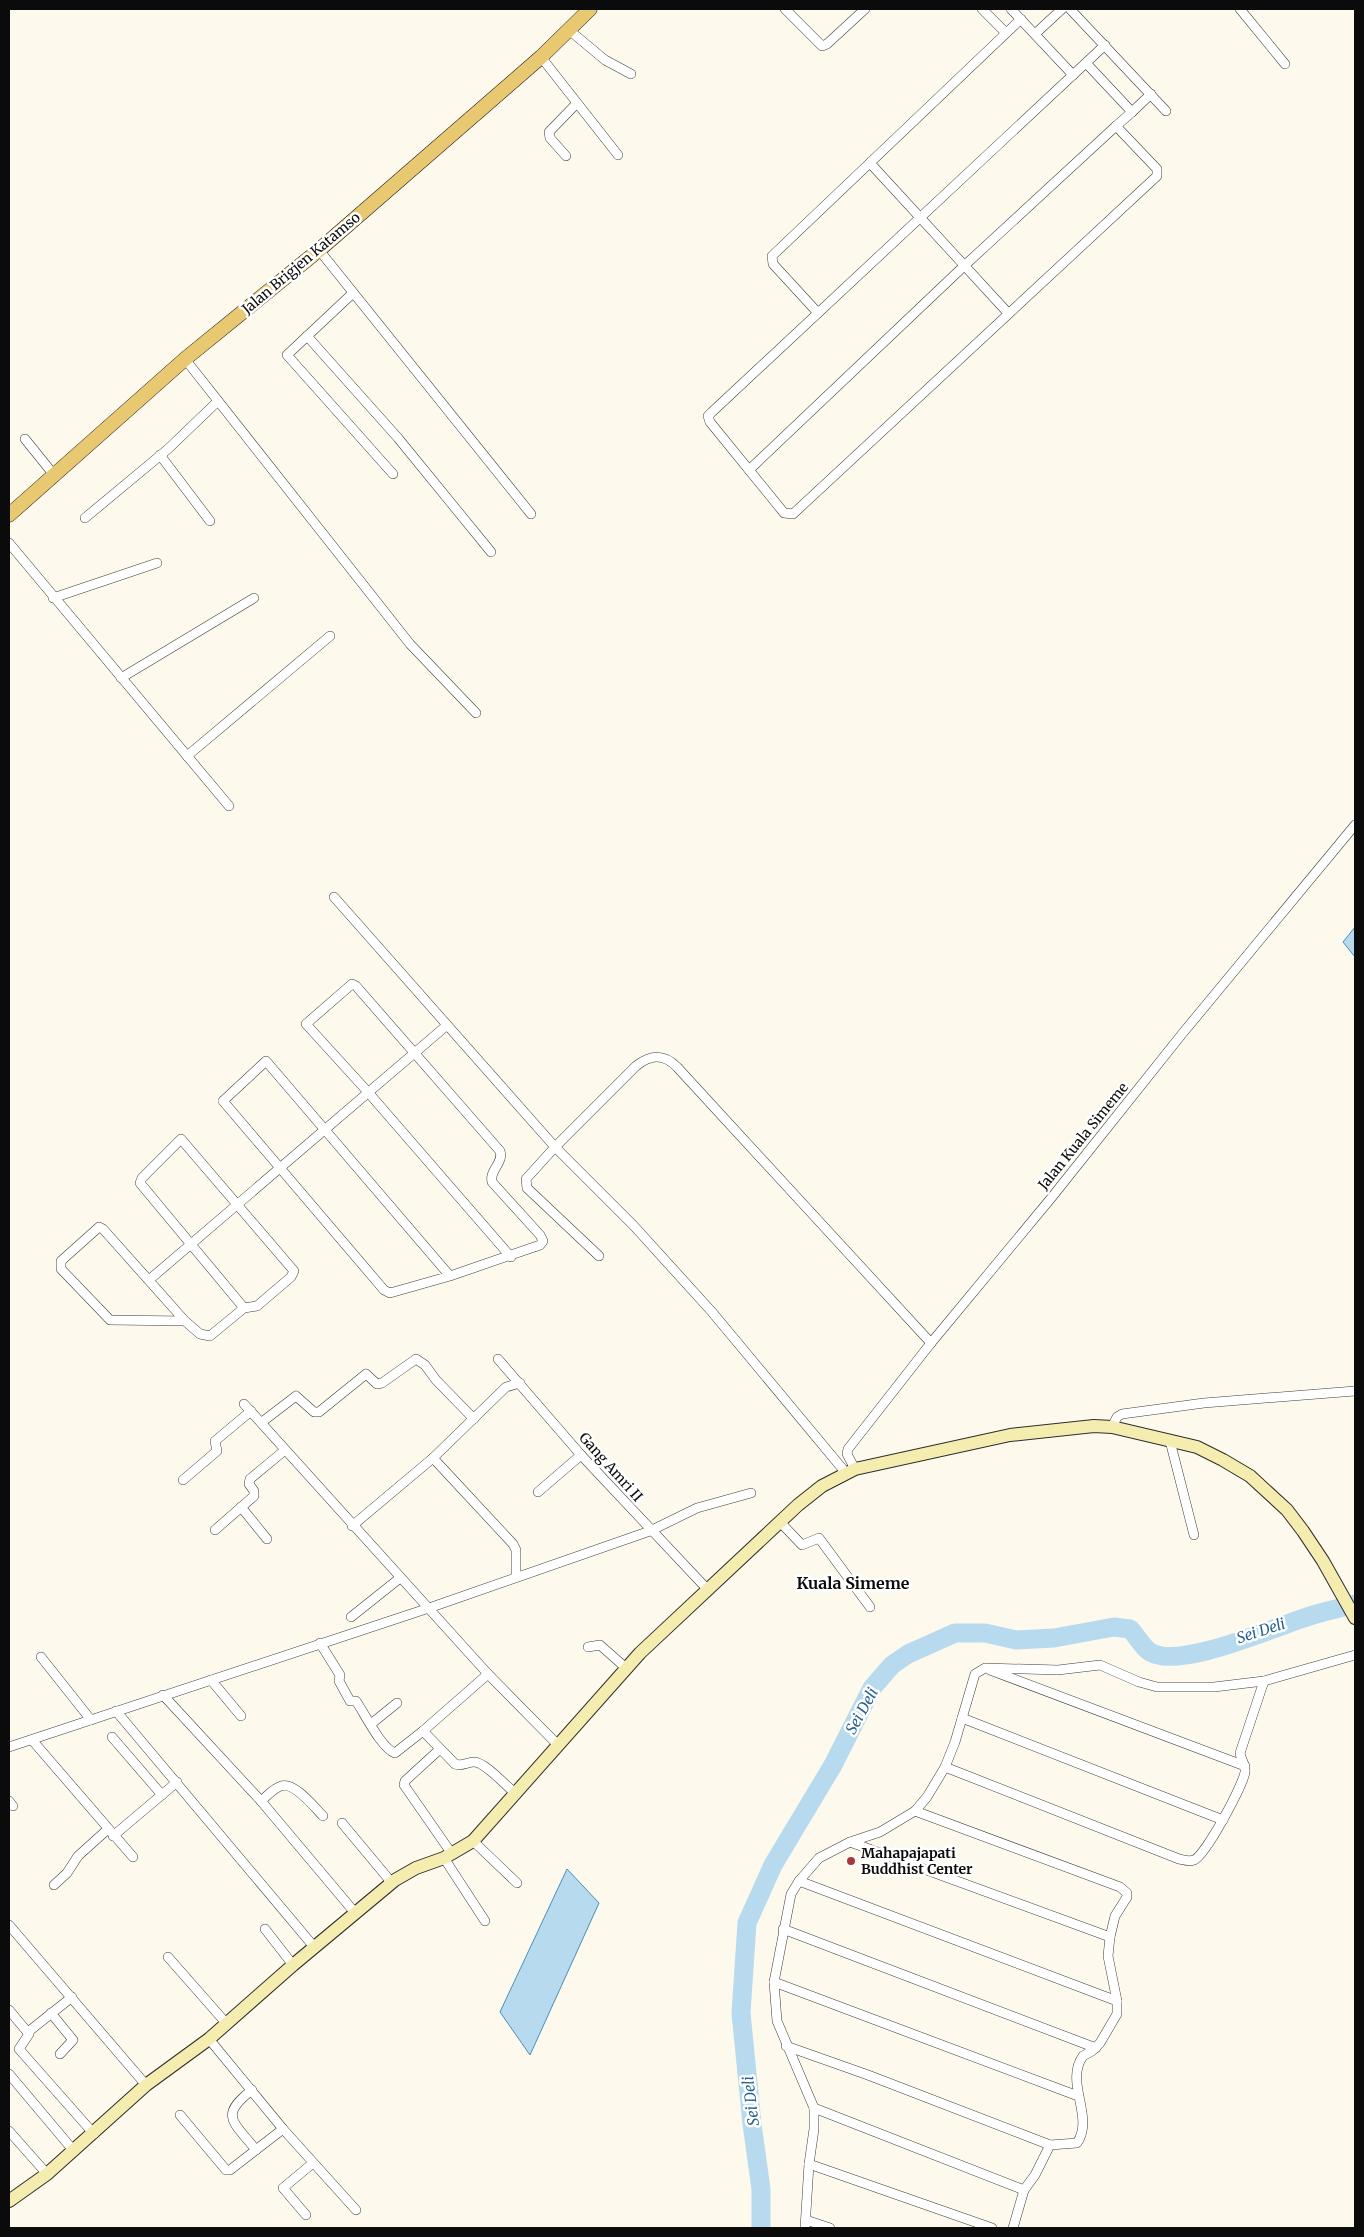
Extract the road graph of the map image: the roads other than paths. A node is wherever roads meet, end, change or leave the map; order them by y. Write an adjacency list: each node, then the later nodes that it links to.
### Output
1 (590, 9): 10 (main road, Jalan Brigjen Katamso)
2 (865, 9): 8 (street)
3 (982, 9): 11 (street)
4 (1012, 9): 9 (street)
5 (1062, 9): 12 (street)
6 (1070, 9): 13 (street)
7 (1240, 9): 16 (street)
8 (788, 10)
9 (1021, 19): 11 (street); 12 (street)
10 (569, 30): 14 (main road, Jalan Brigjen Katamso); 17 (street)
11 (1006, 33): 26 (street)
12 (1035, 34): 18 (street)
13 (1105, 45): 15 (street); 19 (street)
14 (541, 57): 20 (street); 28 (main road, Jalan Brigjen Katamso)
15 (1086, 63): 18 (street); 22 (street)
16 (1285, 64)
17 (631, 74)
18 (1073, 75): 27 (street)
19 (1151, 94): 21 (street); 22 (street)
20 (576, 104): 24 (street); 25 (street)
21 (1166, 111)
22 (1132, 112): 23 (street)
23 (1116, 126): 29 (street); 32 (street)
24 (618, 155)
25 (566, 156)
26 (870, 163): 27 (street); 31 (street)
27 (920, 218): 29 (street); 31 (street)
28 (319, 250): 30 (street); 34 (main road, Jalan Brigjen Katamso)
29 (964, 266): 32 (street); 38 (street)
30 (354, 293): 33 (street); 41 (street)
31 (818, 313): 38 (street)
32 (1008, 313): 38 (street)
33 (307, 336): 39 (street); 46 (street)
34 (185, 359): 35 (street); 40 (main road, Jalan Brigjen Katamso)
35 (218, 401): 37 (street); 52 (street)
36 (26, 439): 40 (street)
37 (160, 455): 43 (street); 44 (street)
38 (749, 470)
39 (393, 474)
40 (54, 475): 42 (main road, Jalan Brigjen Katamso)
41 (531, 514)
42 (9, 515)
43 (85, 518)
44 (210, 521)
45 (9, 543): 48 (street)
46 (491, 552)
47 (157, 563): 48 (street)
48 (53, 598): 51 (street)
49 (254, 598): 51 (street)
50 (330, 636): 53 (street)
51 (121, 678): 53 (street)
52 (476, 713)
53 (187, 756): 54 (street)
54 (230, 806)
55 (1355, 825): 71 (street, Jalan Kuala Simeme)
56 (334, 897): 57 (street)
57 (446, 1026): 58 (street); 61 (street)
58 (415, 1051): 59 (street); 59 (street); 66 (street)
59 (367, 1091): 60 (street); 66 (street)
60 (326, 1129): 62 (street); 62 (street); 67 (street)
61 (555, 1147): 65 (street); 71 (street); 82 (street)
62 (282, 1168): 63 (street); 67 (street)
63 (236, 1205): 64 (street); 64 (street); 69 (street)
64 (190, 1243): 68 (street); 69 (street)
65 (599, 1256)
66 (511, 1257): 67 (street)
67 (450, 1276)
68 (149, 1280): 70 (street); 70 (street)
69 (244, 1308): 70 (street)
70 (185, 1321)
71 (931, 1343): 82 (street, Jalan Kuala Simeme)
72 (498, 1359): 73 (street, Gang Amri II)
73 (520, 1383): 75 (street); 80 (street, Gang Amri II)
74 (1355, 1391): 77 (street)
75 (474, 1419): 76 (street); 81 (street)
76 (262, 1422): 79 (street); 83 (street)
77 (1112, 1427): 78 (main road); 82 (main road)
78 (1170, 1441): 91 (street); 99 (main road)
79 (285, 1450): 86 (street); 88 (street)
80 (581, 1455): 84 (street); 90 (street, Gang Amri II)
81 (433, 1458): 88 (street); 93 (street)
82 (851, 1471): 87 (main road)
83 (183, 1480)
84 (538, 1492)
85 (750, 1493): 90 (street)
86 (241, 1508): 89 (street); 92 (street)
87 (781, 1523): 95 (main road); 96 (street)
88 (352, 1526): 94 (street)
89 (215, 1530)
90 (650, 1531): 93 (street); 95 (street, Gang Amri II)
91 (1194, 1535)
92 (267, 1539)
93 (516, 1577): 97 (street)
94 (400, 1578): 97 (street); 98 (street)
95 (708, 1590): 104 (main road)
96 (870, 1607)
97 (429, 1608): 100 (street); 106 (street)
98 (351, 1617)
99 (1355, 1618)
100 (320, 1643): 107 (street); 115 (street)
101 (588, 1647): 104 (street)
102 (1355, 1655): 108 (street)
103 (41, 1657): 114 (street)
104 (626, 1668): 119 (main road)
105 (985, 1668): 108 (street); 113 (street); 122 (street)
106 (488, 1674): 116 (street); 119 (street)
107 (211, 1680): 109 (street); 112 (street)
108 (1264, 1682): 122 (street)
109 (164, 1695): 111 (street); 127 (street)
110 (397, 1703): 115 (street)
111 (116, 1711): 114 (street); 124 (street)
112 (241, 1716)
113 (962, 1718): 123 (street); 130 (street)
114 (91, 1720): 118 (street)
115 (371, 1724): 116 (street)
116 (423, 1731): 121 (street)
117 (112, 1737): 126 (street)
118 (32, 1740): 120 (street); 132 (street)
119 (558, 1745): 125 (main road)
120 (9, 1747)
121 (440, 1749): 125 (street); 135 (street)
122 (1245, 1766): 130 (street)
123 (945, 1767): 128 (street); 130 (street)
124 (177, 1782): 126 (street); 147 (street)
125 (515, 1793): 133 (main road)
126 (162, 1795): 132 (street)
127 (261, 1801): 129 (street); 141 (street)
128 (915, 1812): 134 (street); 146 (street)
129 (323, 1816)
130 (1223, 1820)
131 (342, 1823): 138 (street)
132 (110, 1833): 136 (street); 140 (street)
133 (473, 1841): 135 (main road); 139 (street)
134 (850, 1842): 137 (street); 146 (street)
135 (448, 1856): 138 (main road); 142 (street)
136 (133, 1857)
137 (799, 1880): 144 (street); 152 (street)
138 (392, 1883): 141 (main road)
139 (517, 1883)
140 (54, 1885)
141 (356, 1914): 147 (main road)
142 (485, 1921)
143 (10, 1928): 151 (street)
144 (784, 1929): 150 (street); 159 (street)
145 (265, 1930): 149 (street)
146 (1110, 1936): 152 (street)
147 (315, 1948): 149 (main road)
148 (168, 1957): 155 (street)
149 (293, 1965): 155 (main road)
150 (774, 1982): 158 (street); 164 (street)
151 (72, 1997): 154 (street); 162 (street)
152 (1117, 2001): 159 (street)
153 (9, 2010): 156 (street)
154 (51, 2013): 156 (street); 160 (street)
155 (226, 2023): 157 (main road)
156 (28, 2032): 169 (street)
157 (209, 2038): 162 (main road); 163 (street)
158 (786, 2046): 165 (street); 170 (street)
159 (1096, 2048): 164 (street)
160 (60, 2054)
161 (9, 2074): 171 (street)
162 (146, 2086): 169 (main road)
163 (252, 2090): 167 (street); 172 (street)
164 (1078, 2096): 170 (street)
165 (814, 2108): 174 (street); 176 (street)
166 (180, 2115): 172 (street)
167 (283, 2129): 172 (street); 173 (street)
168 (9, 2132): 175 (street)
169 (94, 2134): 171 (main road)
170 (1050, 2145): 176 (street)
171 (73, 2150): 175 (main road)
172 (256, 2150)
173 (313, 2162): 178 (street); 179 (street)
174 (809, 2164): 180 (street); 182 (street)
175 (47, 2174): 177 (main road)
176 (1024, 2190): 183 (street)
177 (9, 2201)
178 (356, 2210)
179 (306, 2215)
180 (806, 2224): 181 (street)
181 (830, 2228)
182 (992, 2228)
183 (1013, 2228)

